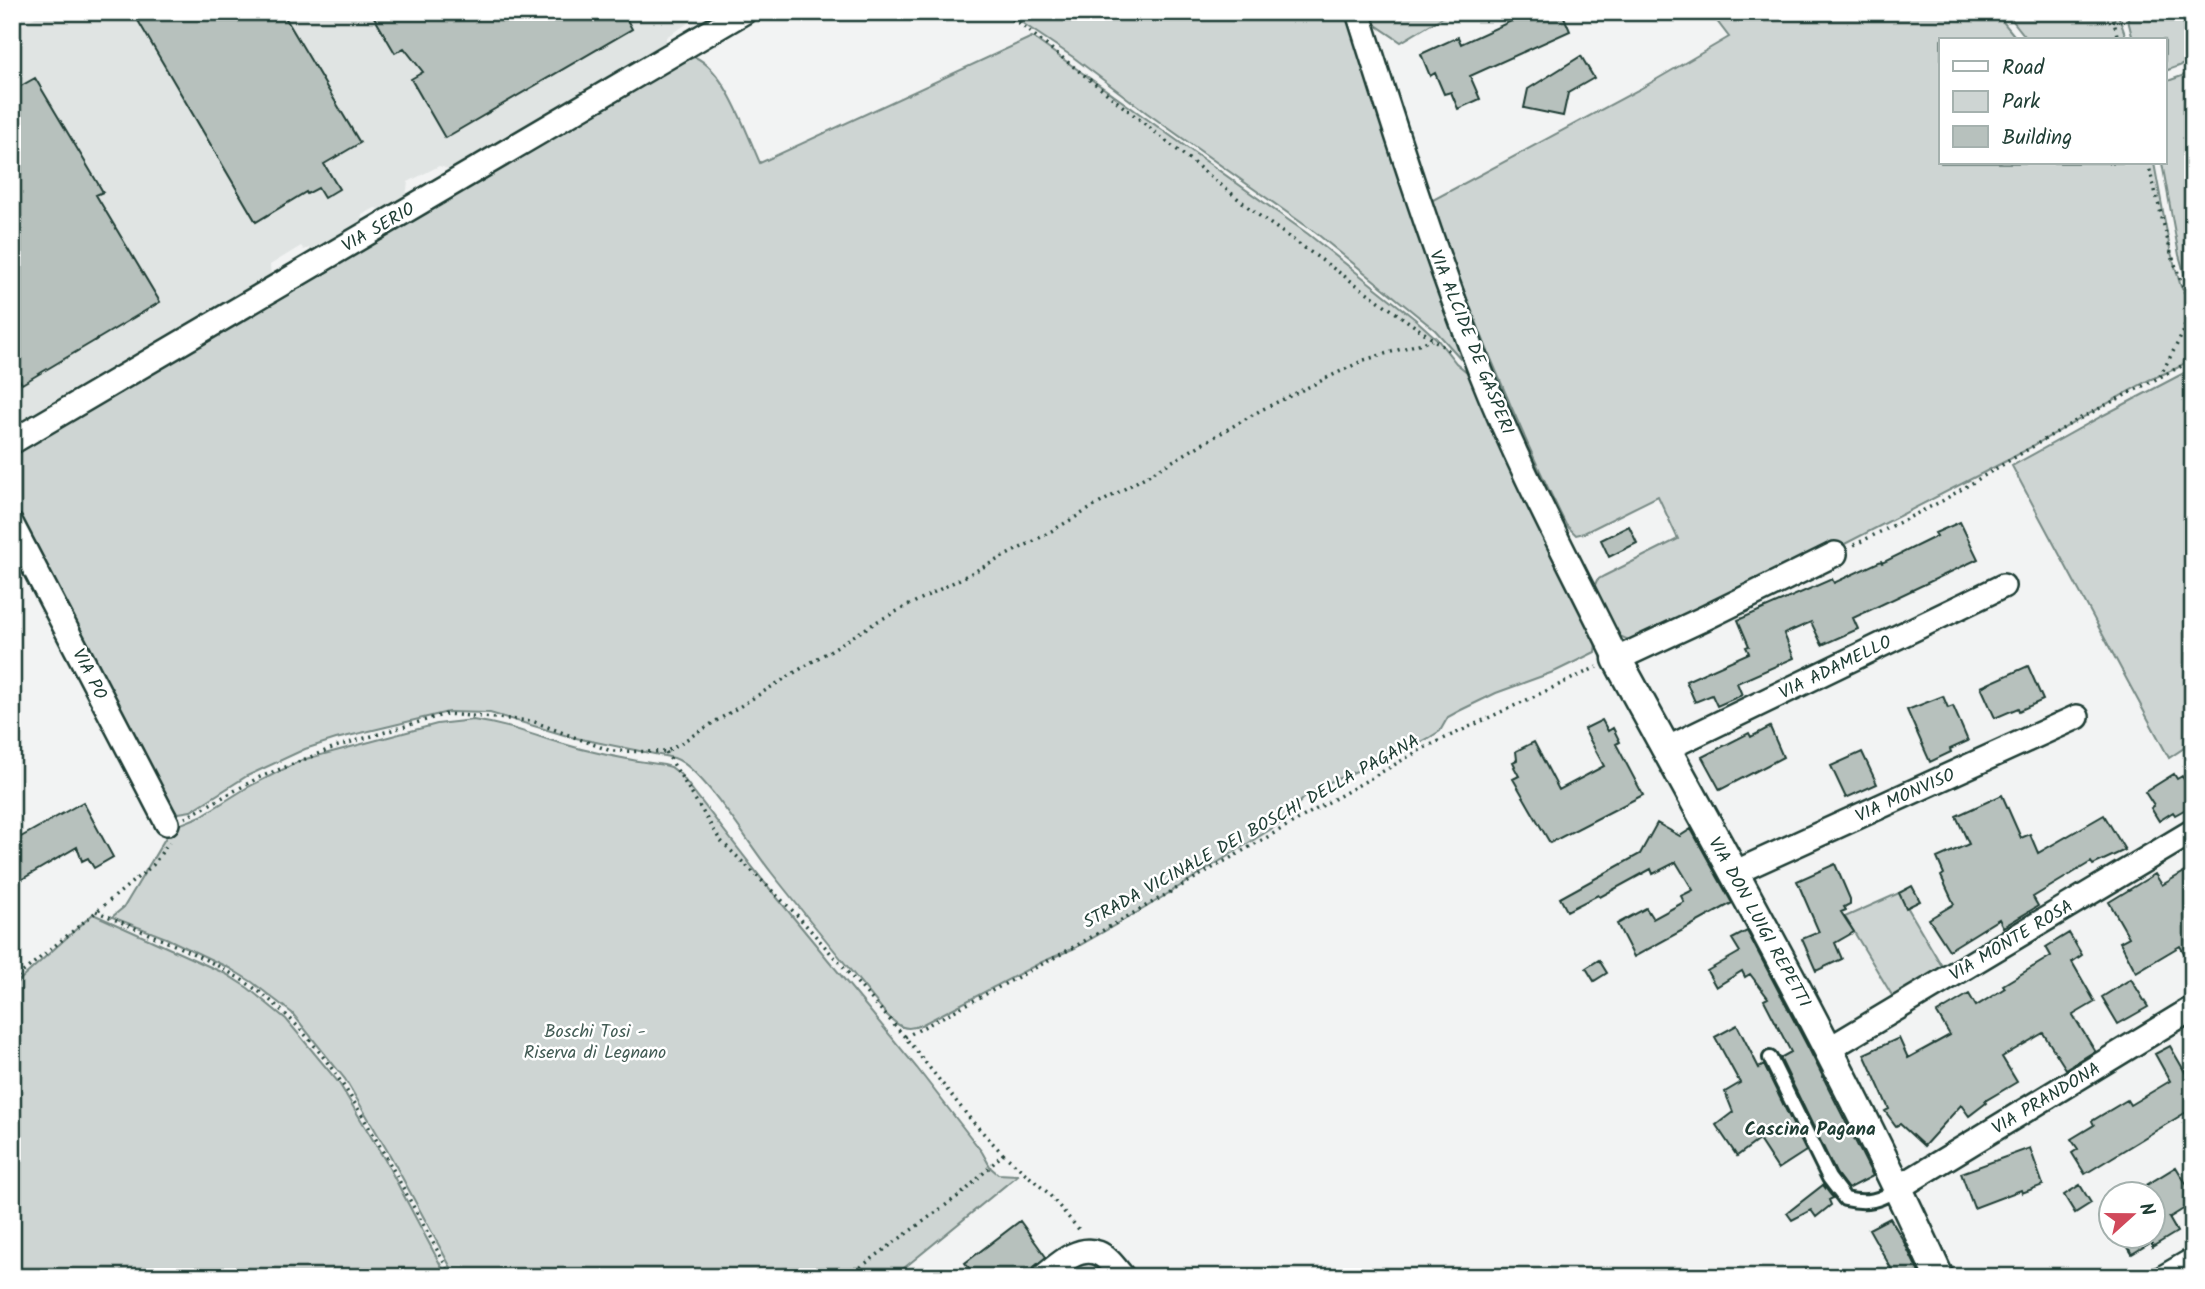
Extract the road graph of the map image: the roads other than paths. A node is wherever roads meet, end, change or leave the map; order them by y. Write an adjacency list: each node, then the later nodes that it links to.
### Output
1 (744, 12): 3 (street, VIA SERIO)
2 (1358, 12): 7 (street, VIA ALCIDE DE GASPERI)
3 (12, 442)
4 (12, 525): 10 (street, VIA PO)
5 (1835, 554): 7 (street)
6 (2003, 586): 9 (street, VIA ADAMELLO)
7 (1617, 659): 9 (street, VIA DON LUIGI REPETTI)
8 (2077, 717): 12 (street, VIA MONVISO)
9 (1666, 748): 12 (street, VIA DON LUIGI REPETTI)
10 (167, 823)
11 (2193, 831): 14 (street, VIA MONTE ROSA)
12 (1734, 873): 14 (street, VIA DON LUIGI REPETTI)
13 (2193, 1008): 16 (street, VIA PRANDONA)
14 (1829, 1049): 16 (street, VIA DON LUIGI REPETTI)
15 (1770, 1058): 16 (lane)
16 (1898, 1188): 20 (street, VIA DON LUIGI REPETTI)
17 (2193, 1260): 21 (street)
18 (1043, 1277): 19 (street)
19 (1123, 1277)
20 (1939, 1277)
21 (2164, 1277)

